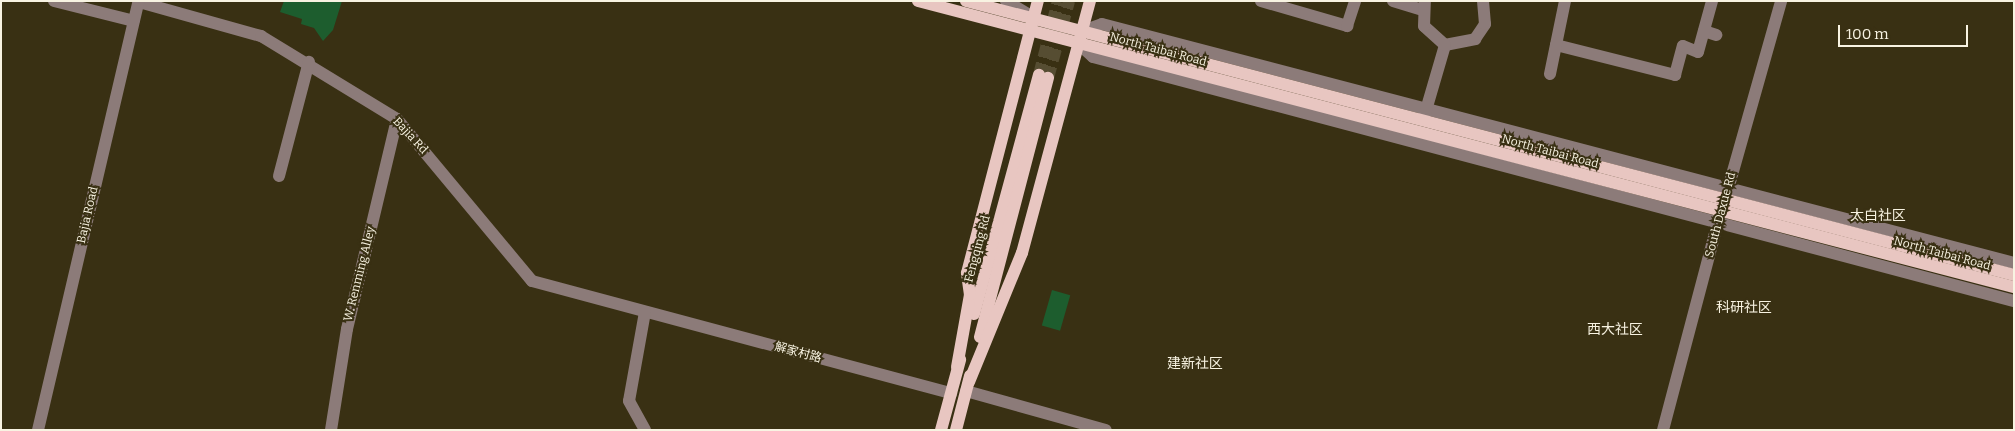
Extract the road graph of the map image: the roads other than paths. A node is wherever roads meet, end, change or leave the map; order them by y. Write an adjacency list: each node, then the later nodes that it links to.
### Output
1 (54, 1): 17 (street)
2 (918, 1): 18 (main road, North Taibai Road)
3 (966, 1): 16 (main road, North Taibai Road)
4 (1006, 1): 16 (street)
5 (1038, 1): 16 (main road)
6 (1090, 1): 19 (main road)
7 (1354, 1): 14 (street)
8 (1393, 1): 15 (street)
9 (1484, 1): 22 (street)
10 (1565, 1): 21 (street)
11 (1712, 1): 21 (street)
12 (1781, 1): 28 (street, South Daxue Rd)
13 (139, 2): 17 (street, Bajia Road); 23 (street, Bajia Rd)
14 (1269, 2)
15 (1423, 5): 22 (street)
16 (1034, 18): 18 (main road); 19 (main road, North Taibai Road)
17 (134, 21): 38 (street, Bajia Road)
18 (1030, 31): 20 (main road, North Taibai Road); 35 (main road)
19 (1083, 31): 20 (main road); 25 (main road, North Taibai Road)
20 (1079, 44): 28 (main road, North Taibai Road); 29 (street); 36 (main road)
21 (1556, 45): 24 (street)
22 (1445, 46): 25 (street)
23 (309, 62): 26 (street, Bajia Rd); 27 (street)
24 (1550, 74)
25 (1424, 114): 28 (main road, North Taibai Road)
26 (398, 119): 34 (street, Bajia Rd); 39 (street, W. Renming Alley)
27 (279, 176)
28 (1725, 199): 29 (street, South Daxue Rd); 30 (street); 31 (main road, North Taibai Road); 32 (main road, North Taibai Road)
29 (1718, 223): 33 (street); 44 (street, South Daxue Rd)
30 (2014, 263)
31 (2014, 275)
32 (2014, 287)
33 (2014, 301)
34 (645, 312): 37 (street, 解家村路); 40 (street)
35 (957, 367): 36 (main road, Fengqing Rd); 37 (main road, Fengqing Rd)
36 (968, 387): 42 (main road, Fengqing Rd); 43 (street)
37 (951, 393): 41 (main road, Fengqing Rd)
38 (38, 430)
39 (331, 430)
40 (645, 430)
41 (941, 430)
42 (956, 430)
43 (1106, 430)
44 (1663, 430)

